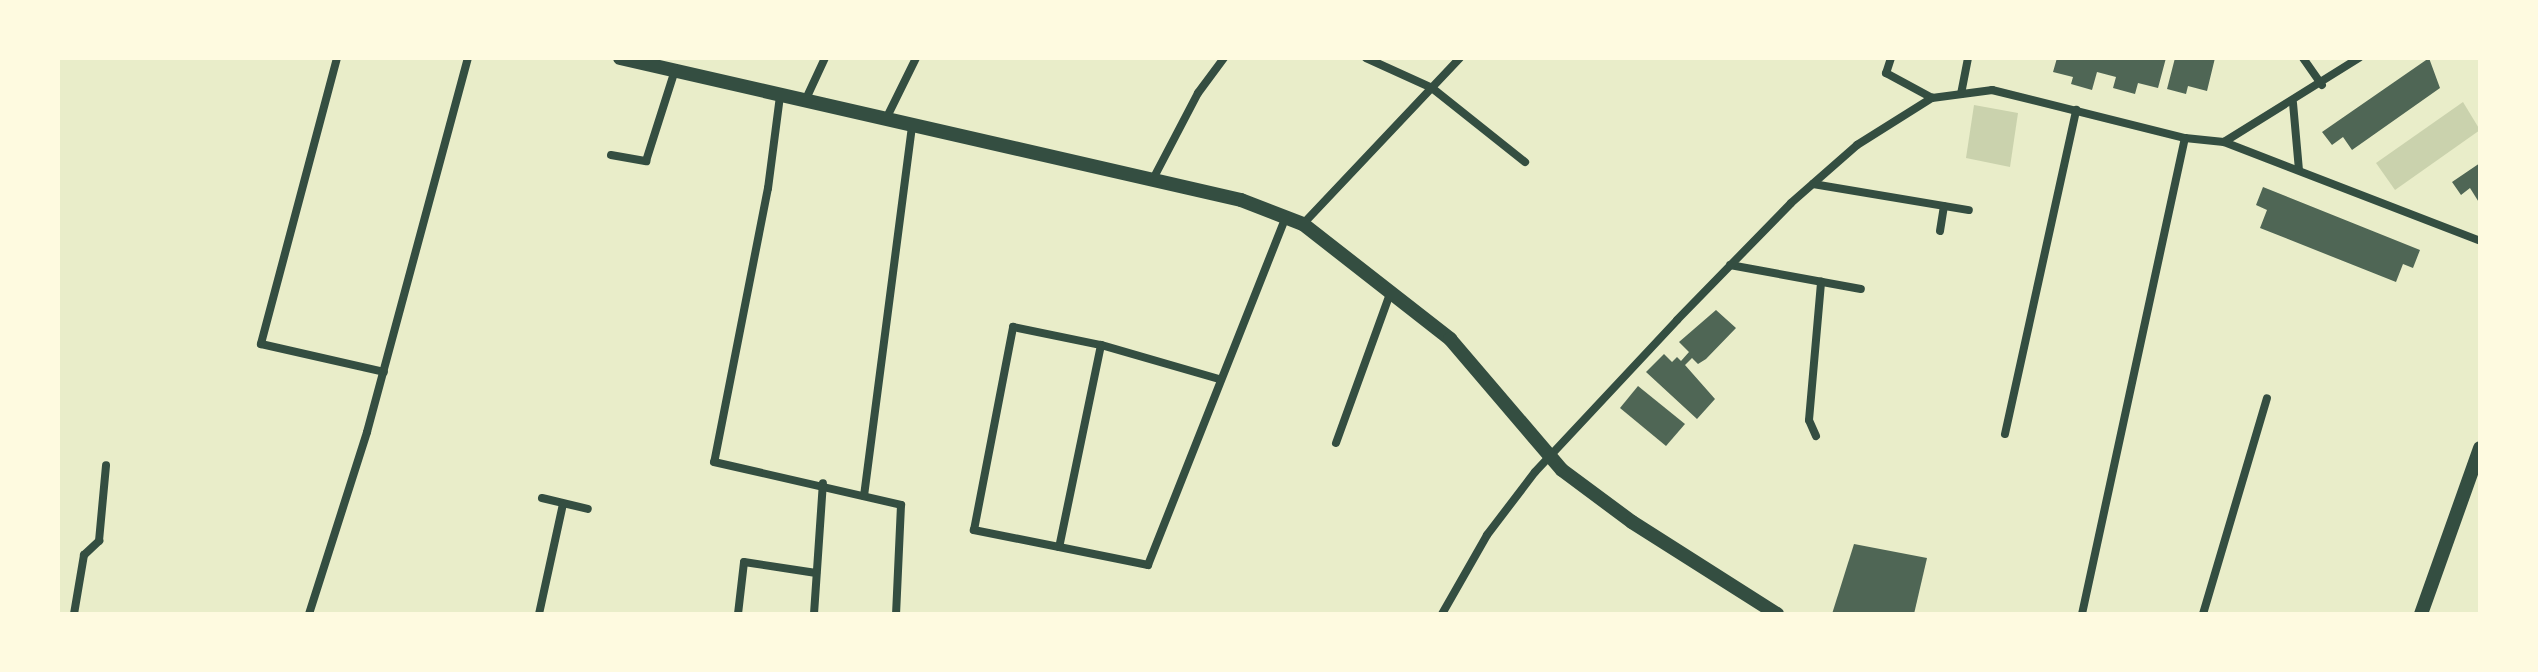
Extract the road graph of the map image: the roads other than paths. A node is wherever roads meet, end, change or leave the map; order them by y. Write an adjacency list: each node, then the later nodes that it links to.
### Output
1 (337, 58): 42 (street)
2 (468, 58): 42 (street)
3 (620, 58): 13 (street)
4 (825, 58): 19 (street)
5 (916, 58): 22 (street)
6 (1224, 58): 29 (street)
7 (1366, 58): 15 (street)
8 (1460, 58): 15 (street)
9 (1891, 58): 18 (street)
10 (1968, 58): 16 (street)
11 (2303, 58): 14 (street)
12 (2359, 58): 14 (street)
13 (668, 65): 17 (street); 26 (street)
14 (2322, 85): 20 (street)
15 (1432, 88): 27 (street); 34 (street)
16 (1961, 94): 18 (street); 21 (street)
17 (780, 96): 19 (street); 51 (street)
18 (1932, 98): 30 (street)
19 (804, 102): 22 (street)
20 (2293, 103): 25 (street); 28 (street)
21 (2076, 110): 24 (street); 45 (street)
22 (885, 120): 23 (street)
23 (912, 127): 29 (street); 52 (street)
24 (2185, 138): 25 (street); 66 (street)
25 (2224, 142): 28 (street)
26 (611, 155)
27 (1525, 162)
28 (2299, 170): 36 (street)
29 (1151, 182): 33 (street)
30 (1813, 184): 31 (street); 37 (street)
31 (1944, 206): 32 (street); 35 (street)
32 (1969, 210)
33 (1286, 217): 34 (street); 43 (street)
34 (1303, 224): 40 (street)
35 (1940, 231)
36 (2480, 241)
37 (1730, 265): 38 (street); 49 (street)
38 (1821, 282): 39 (street); 46 (street)
39 (1861, 289)
40 (1392, 290): 47 (street); 49 (street)
41 (1101, 345): 43 (street); 56 (street); 56 (street)
42 (384, 372): 59 (street)
43 (1219, 379): 56 (street)
44 (2267, 398): 67 (street)
45 (2005, 434)
46 (1816, 436)
47 (1336, 443)
48 (2480, 448): 68 (street)
49 (1549, 457): 64 (street); 65 (street)
50 (106, 465): 58 (street)
51 (823, 483): 52 (street); 57 (street)
52 (864, 496): 63 (street)
53 (542, 498): 54 (street)
54 (563, 504): 55 (street); 60 (street)
55 (588, 509)
56 (1059, 547)
57 (816, 573): 61 (street); 62 (street)
58 (74, 614)
59 (309, 614)
60 (539, 614)
61 (738, 614)
62 (814, 614)
63 (896, 614)
64 (1442, 614)
65 (1777, 614)
66 (2082, 614)
67 (2203, 614)
68 (2421, 614)

